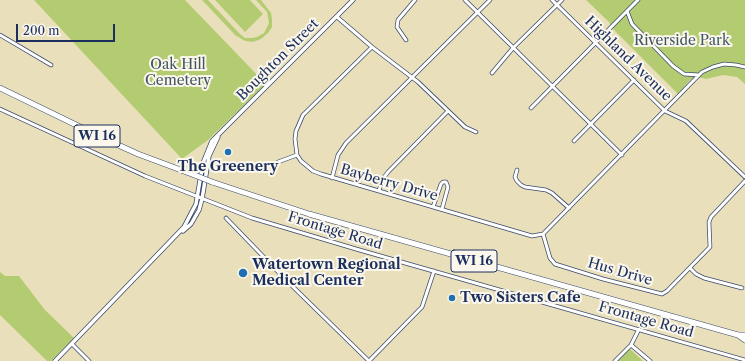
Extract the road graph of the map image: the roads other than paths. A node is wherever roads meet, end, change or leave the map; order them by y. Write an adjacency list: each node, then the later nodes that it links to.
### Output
1 (354, 0): 11 (street, Boughton Street)
2 (415, 0): 13 (street)
3 (465, 0): 10 (street)
4 (490, 0): 10 (street)
5 (552, 0): 8 (street, Highland Avenue)
6 (562, 0): 8 (street)
7 (638, 0): 9 (street)
8 (557, 5): 14 (street, Highland Avenue); 16 (street)
9 (627, 11): 14 (street); 20 (street)
10 (478, 12): 16 (street); 21 (street)
11 (337, 17): 15 (street); 31 (street, Boughton Street)
12 (0, 36): 17 (street)
13 (406, 40)
14 (596, 43): 22 (street, Highland Avenue); 23 (street)
15 (372, 48): 21 (street); 33 (street)
16 (513, 48): 19 (street); 23 (street)
17 (51, 65)
18 (745, 67): 20 (street)
19 (492, 73)
20 (699, 75): 28 (street)
21 (413, 77): 27 (street); 38 (street)
22 (634, 80): 28 (street, Highland Avenue); 29 (street)
23 (552, 87): 25 (street); 29 (street)
24 (0, 88): 53 (highway, WI 16, bridge)
25 (531, 108)
26 (0, 109): 41 (street, Frontage Road)
27 (448, 111): 30 (street); 40 (street)
28 (665, 111): 34 (street); 37 (street, Highland Avenue)
29 (590, 124): 32 (street); 34 (street)
30 (476, 132)
31 (219, 135): 41 (street, Boughton Street); 42 (street, Boughton Street)
32 (574, 141)
33 (297, 155): 35 (street); 38 (street, Bayberry Drive)
34 (622, 155): 44 (street)
35 (278, 162)
36 (518, 170): 44 (street)
37 (745, 177)
38 (332, 178): 40 (street, Bayberry Drive)
39 (745, 181): 49 (street, Hus Drive)
40 (379, 191): 43 (street, Bayberry Drive)
41 (198, 197): 42 (street, Frontage Road); 47 (street, Boughton Street)
42 (202, 199): 47 (street, Boughton Street); 50 (street, Frontage Road)
43 (433, 207): 45 (street, Bayberry Drive); 45 (street)
44 (570, 208): 48 (street)
45 (442, 209): 48 (street, Bayberry Drive)
46 (226, 218): 61 (street)
47 (180, 233): 56 (street, Boughton Street)
48 (542, 234): 49 (street, Hus Drive)
49 (690, 268): 51 (street)
50 (434, 272): 52 (street, Frontage Road); 61 (street)
51 (742, 288)
52 (639, 329): 57 (street); 58 (street, Frontage Road)
53 (738, 335): 54 (highway, WI 16); 55 (highway, WI 16)
54 (745, 335)
55 (745, 340)
56 (72, 344): 59 (street, Boughton Street); 60 (street)
57 (631, 345): 62 (street); 63 (street)
58 (745, 360)
59 (55, 361)
60 (89, 361)
61 (369, 361)
62 (615, 361)
63 (650, 361)

